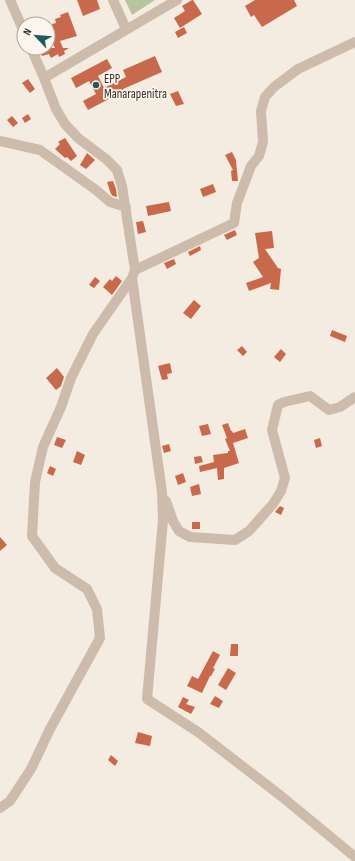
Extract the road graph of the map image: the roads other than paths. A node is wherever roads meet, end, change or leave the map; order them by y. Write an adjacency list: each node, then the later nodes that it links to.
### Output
1 (10, 0): 4 (street)
2 (113, 0): 5 (street)
3 (177, 0): 5 (street)
4 (17, 16)
5 (126, 29): 8 (street)
6 (355, 42): 11 (street)
7 (34, 56): 8 (street)
8 (44, 78): 10 (street)
9 (0, 141): 10 (street)
10 (126, 207): 11 (street)
11 (133, 274): 13 (street); 14 (street)
12 (355, 397): 13 (street)
13 (162, 492): 15 (street)
14 (0, 808)
15 (355, 857)

